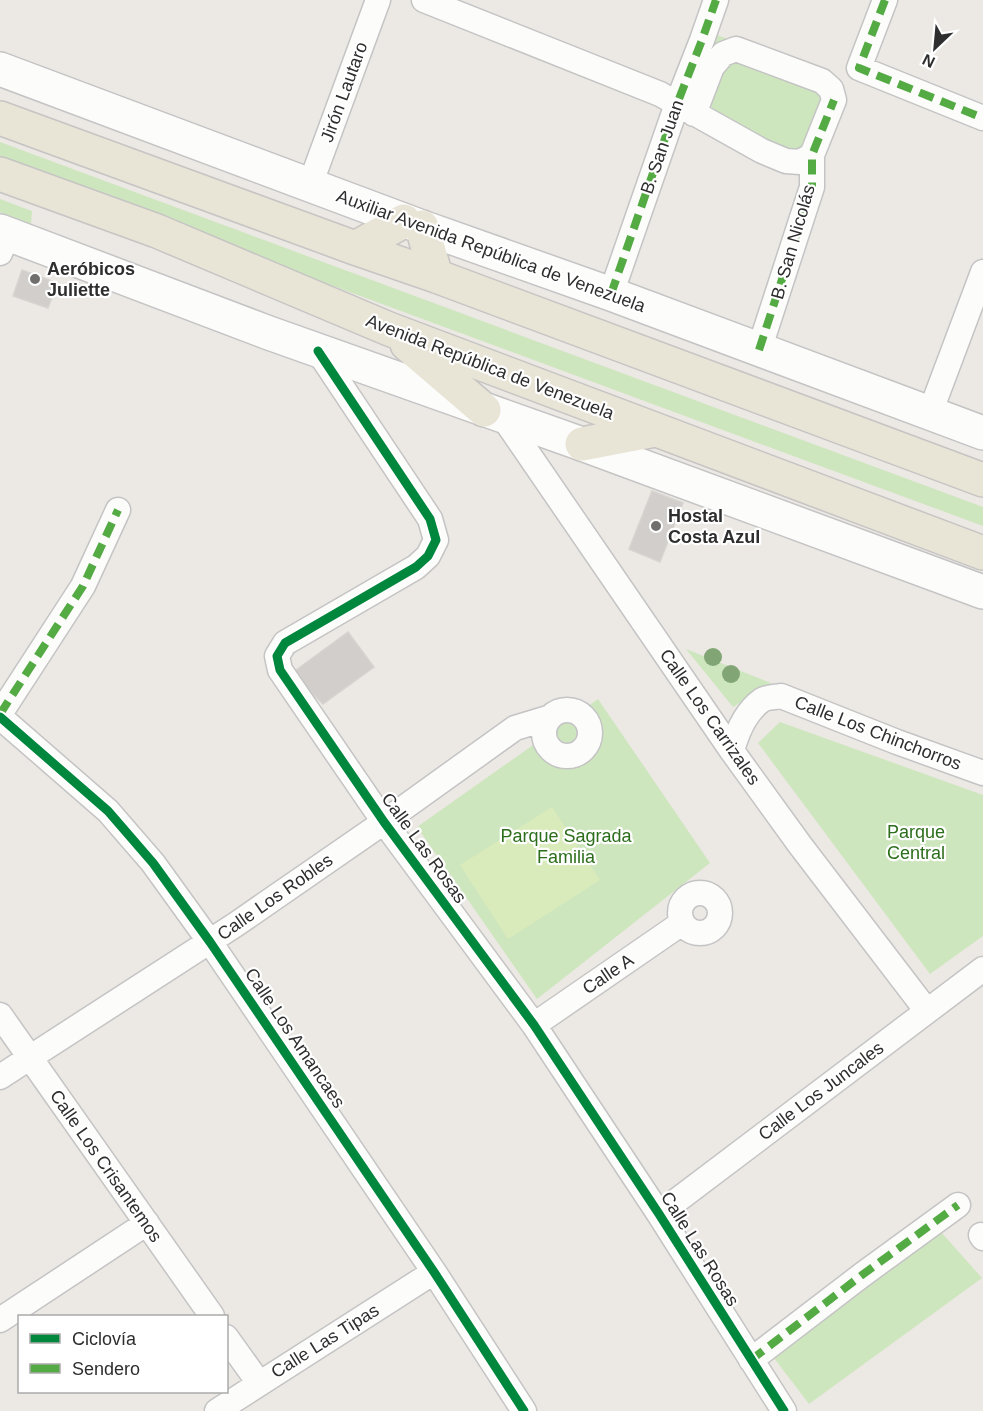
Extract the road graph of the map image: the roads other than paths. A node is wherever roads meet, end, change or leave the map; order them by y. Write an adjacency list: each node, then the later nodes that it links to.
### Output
1 (378, 0): 11 (street, Jirón Lautaro)
2 (424, 0): 6 (street)
3 (716, 0): 6 (street, B. San Juan)
4 (885, 0): 8 (street)
5 (0, 69): 11 (main road, Auxiliar Avenida República de Venezuela)
6 (686, 109): 9 (street); 9 (street, B. San Nicolás); 17 (street, B. San Juan)
7 (0, 118): 14 (main road)
8 (983, 118)
9 (812, 154): 19 (street, B. San Nicolás)
10 (0, 174): 18 (main road, Avenida República de Venezuela)
11 (310, 184): 12 (main road, Auxiliar Avenida República de Venezuela)
12 (413, 224): 14 (main road); 16 (main road); 17 (main road, Auxiliar Avenida República de Venezuela)
13 (3, 239): 20 (main road)
14 (355, 248): 16 (main road)
15 (983, 272): 22 (street)
16 (436, 276): 26 (main road)
17 (611, 294): 19 (main road, Auxiliar Avenida República de Venezuela)
18 (389, 329): 21 (main road); 23 (main road, Avenida República de Venezuela)
19 (759, 350): 22 (main road, Auxiliar Avenida República de Venezuela)
20 (318, 351): 21 (main road); 34 (street, Calle Las Rosas)
21 (494, 413): 25 (main road); 32 (street, Calle Los Carrizales)
22 (930, 413): 24 (main road, Auxiliar Avenida República de Venezuela)
23 (655, 429): 25 (main road); 28 (main road, Avenida República de Venezuela)
24 (983, 433)
25 (582, 444): 29 (main road)
26 (983, 480)
27 (118, 510): 30 (street)
28 (983, 553)
29 (983, 592)
30 (0, 715): 36 (street, Calle Los Amancaes)
31 (548, 718): 34 (street, Calle Los Robles)
32 (732, 751): 33 (street, Calle Los Chinchorros); 38 (street, Calle Los Carrizales)
33 (983, 772)
34 (384, 822): 36 (street, Calle Los Robles); 40 (street, Calle Las Rosas)
35 (682, 923): 40 (street, Calle A)
36 (210, 942): 41 (street, Calle Los Robles); 46 (street, Calle Los Amancaes)
37 (983, 969): 38 (street, Calle Los Juncales)
38 (927, 1011): 44 (street, Calle Los Juncales)
39 (0, 1015): 41 (street, Calle Los Crisantemos)
40 (534, 1025): 44 (street, Calle Las Rosas)
41 (30, 1059): 42 (street, Calle Los Robles); 45 (street, Calle Los Crisantemos)
42 (0, 1077)
43 (958, 1205): 50 (street)
44 (659, 1214): 50 (street, Calle Las Rosas)
45 (147, 1223): 47 (street, Calle Los Crisantemos); 48 (street)
46 (434, 1272): 51 (street, Calle Las Tipas); 53 (street, Calle Los Amancaes)
47 (211, 1315)
48 (0, 1320)
49 (228, 1340): 51 (street)
50 (751, 1360): 54 (street, Calle Las Rosas)
51 (259, 1383): 52 (street, Calle Las Tipas)
52 (218, 1411)
53 (524, 1411)
54 (784, 1411)

